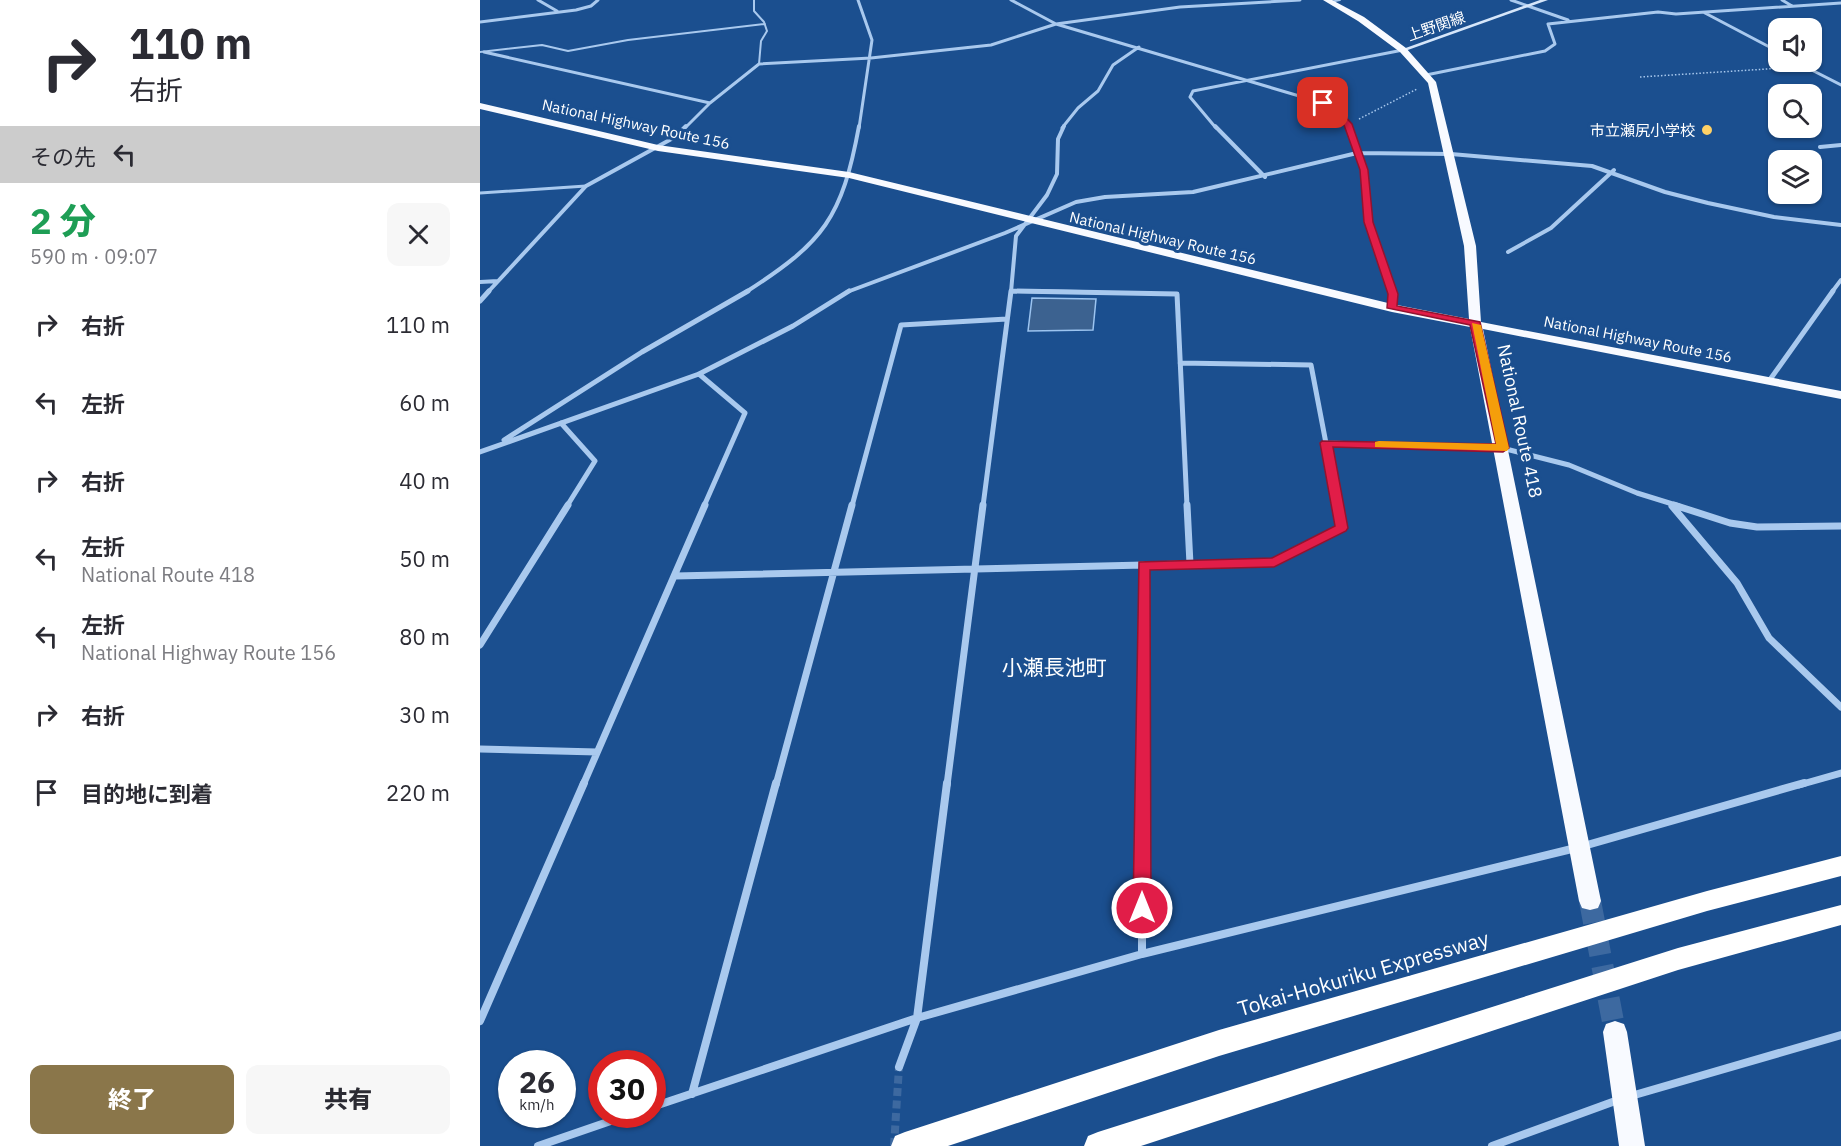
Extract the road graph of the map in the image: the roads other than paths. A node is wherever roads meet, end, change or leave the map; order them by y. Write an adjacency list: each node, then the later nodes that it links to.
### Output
1 (538, 0): 14 (street)
2 (598, 0): 14 (street)
3 (754, 0): 18 (lane)
4 (858, 0): 24 (street)
5 (1011, 0): 19 (street)
6 (1300, 0): 19 (street)
7 (1511, 0): 12 (street)
8 (1545, 0): 12 (main road, 上野関線)
9 (1782, 0): 13 (street)
10 (1332, 1): 22 (highway, National Route 418)
11 (1841, 3): 13 (street)
12 (1527, 6): 16 (street); 22 (main road, 上野関線)
13 (1792, 6): 15 (street)
14 (558, 11): 17 (street)
15 (1705, 12): 16 (street); 20 (street)
16 (1572, 21): 28 (street)
17 (480, 22)
18 (765, 24): 23 (lane); 25 (lane)
19 (1056, 24): 21 (street); 24 (street)
20 (1768, 46)
21 (1139, 47): 27 (street); 42 (street)
22 (1403, 50): 27 (street); 28 (highway, National Route 418)
23 (482, 52): 30 (street)
24 (871, 58): 25 (street); 38 (street)
25 (759, 64): 30 (street)
26 (1816, 72): 29 (street)
27 (1246, 79): 35 (street); 39 (street)
28 (1429, 79): 36 (highway, National Route 418)
29 (1841, 85)
30 (710, 103): 33 (street)
31 (480, 106): 33 (highway, National Highway Route 156)
32 (1841, 145): 34 (street)
33 (658, 147): 38 (highway, National Highway Route 156); 40 (street)
34 (1820, 147)
35 (1357, 153): 36 (street); 39 (street); 50 (street)
36 (1451, 154): 37 (street); 52 (highway, National Route 418)
37 (1614, 170): 43 (street); 44 (street)
38 (849, 175): 42 (highway, National Highway Route 156); 59 (street)
39 (1265, 177): 42 (street)
40 (586, 186): 41 (lane); 46 (street)
41 (480, 193)
42 (1028, 221): 48 (street); 50 (highway, National Highway Route 156); 54 (street)
43 (1841, 225)
44 (1508, 252)
45 (1841, 280): 55 (street)
46 (498, 281): 47 (street); 49 (street)
47 (480, 282)
48 (1011, 291): 51 (street); 53 (street)
49 (480, 301)
50 (1392, 308): 52 (highway, National Highway Route 156)
51 (1007, 319): 66 (street); 67 (street)
52 (1475, 322): 55 (highway, National Highway Route 156); 60 (highway, National Route 418)
53 (1180, 363): 58 (street); 64 (street)
54 (699, 374): 57 (street); 68 (street)
55 (1769, 381): 56 (highway, National Highway Route 156)
56 (1841, 395)
57 (561, 423): 59 (street); 69 (street)
58 (1326, 443): 60 (street); 64 (street)
59 (490, 448): 61 (street)
60 (1503, 448): 62 (street); 74 (highway, National Route 418)
61 (480, 452)
62 (1672, 505): 63 (street); 70 (street)
63 (1841, 526)
64 (1190, 564): 65 (street)
65 (1143, 565): 66 (street); 78 (street)
66 (974, 569): 67 (street); 79 (street)
67 (832, 572): 68 (street); 84 (street)
68 (675, 576): 72 (street)
69 (480, 645)
70 (1841, 707)
71 (480, 749): 72 (street)
72 (597, 752): 80 (street)
73 (1841, 773): 74 (street)
74 (1580, 847): 76 (highway, National Route 418); 78 (street)
75 (1841, 866): 89 (highway, Tokai-Hokuriku Expressway)
76 (1590, 901)
77 (1841, 915): 90 (highway)
78 (1142, 954): 79 (street)
79 (917, 1018): 83 (street); 84 (street)
80 (480, 1021)
81 (1615, 1032): 85 (highway)
82 (1841, 1035): 85 (street)
83 (899, 1067)
84 (692, 1094): 86 (street)
85 (1625, 1097): 91 (street); 92 (highway)
86 (666, 1102)
87 (590, 1128): 88 (street)
88 (538, 1146)
89 (905, 1146)
90 (1098, 1146)
91 (1492, 1146)
92 (1632, 1146)

